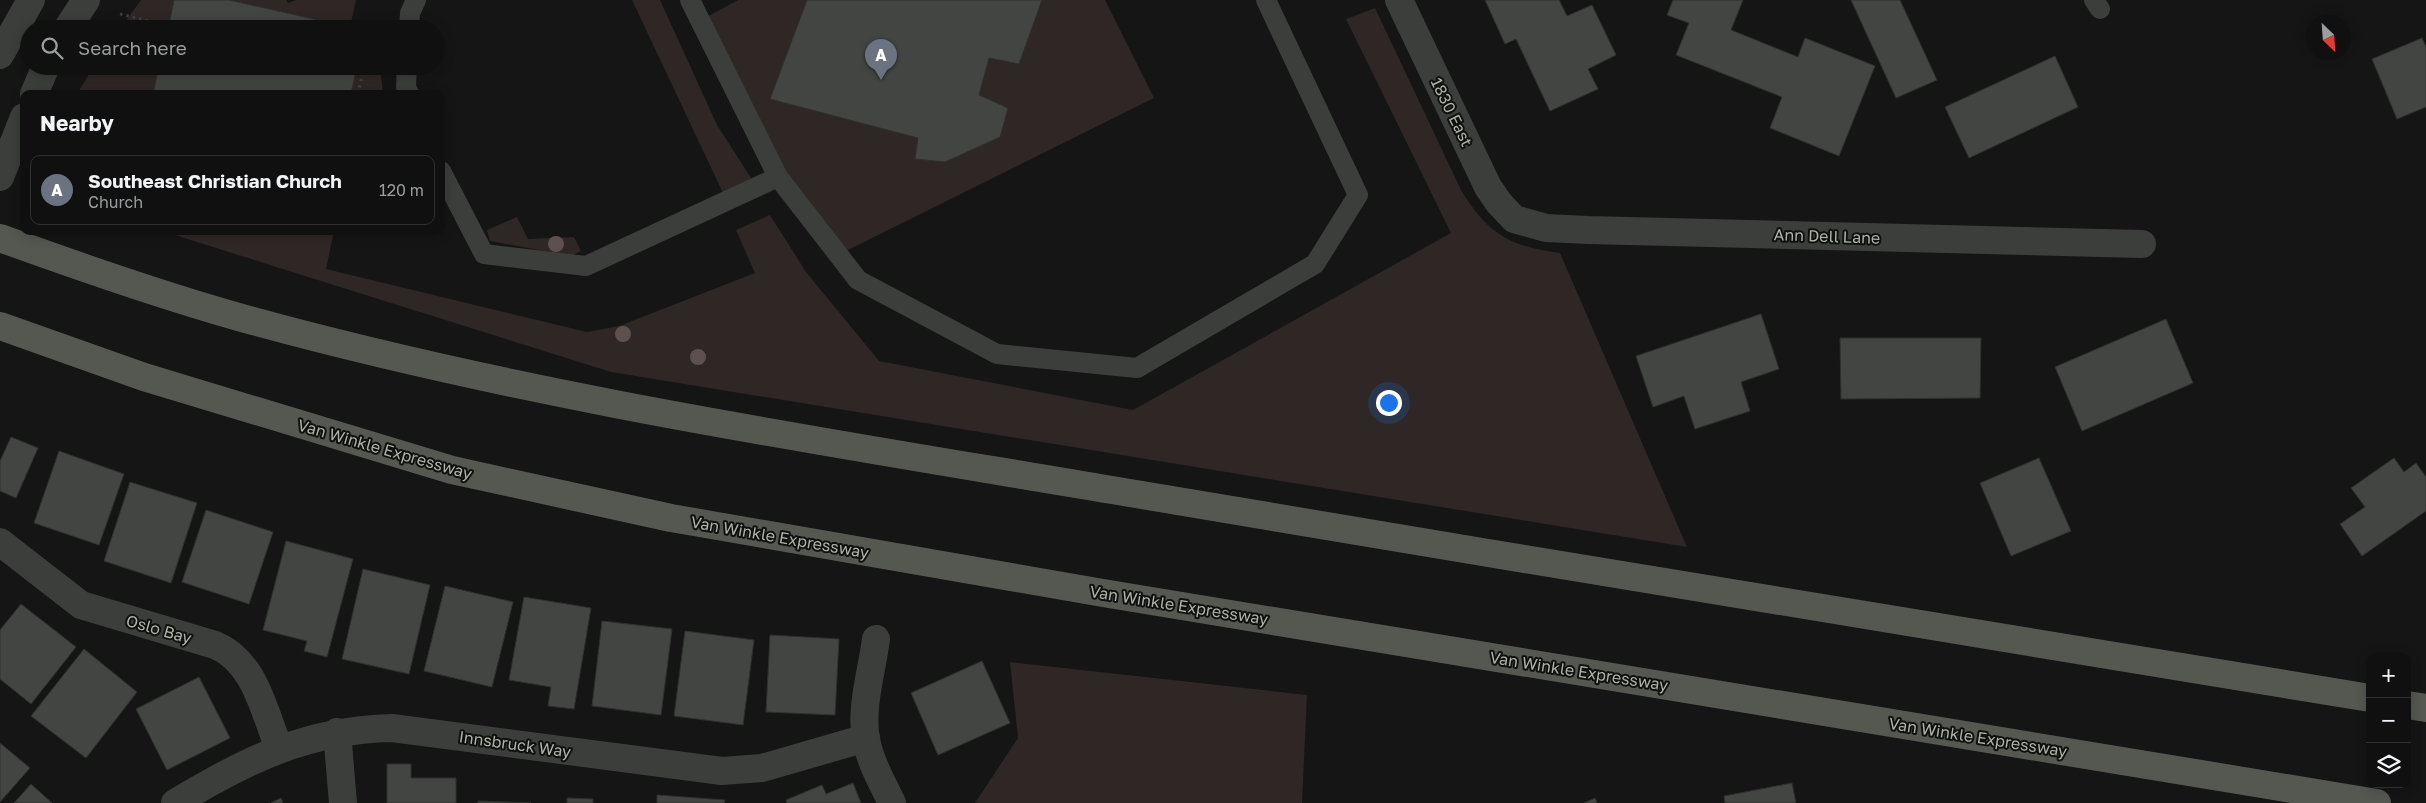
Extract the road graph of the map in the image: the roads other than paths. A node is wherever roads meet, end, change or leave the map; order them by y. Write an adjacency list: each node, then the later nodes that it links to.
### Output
1 (31, 0): 9 (street)
2 (86, 0): 7 (street)
3 (416, 0): 8 (lane)
4 (690, 0): 15 (lane)
5 (1266, 0): 15 (lane)
6 (1399, 0): 18 (street, 1830 East)
7 (72, 20)
8 (410, 20)
9 (0, 55)
10 (42, 75): 12 (street)
11 (407, 75): 13 (lane)
12 (36, 90)
13 (407, 90)
14 (20, 127): 16 (street)
15 (778, 177): 17 (lane)
16 (0, 178)
17 (445, 179)
18 (1514, 219): 20 (street, Ann Dell Lane)
19 (0, 238): 24 (main road)
20 (2142, 244)
21 (0, 326): 33 (main road, Van Winkle Expressway)
22 (0, 542): 29 (street, Oslo Bay)
23 (876, 640): 28 (street)
24 (2366, 697)
25 (2411, 706): 26 (main road)
26 (2426, 708)
27 (337, 732): 28 (street, Innsbruck Way); 29 (street, Innsbruck Way); 31 (street)
28 (866, 738): 32 (street)
29 (279, 748): 30 (street, Innsbruck Way)
30 (174, 803)
31 (343, 803)
32 (892, 803)
33 (2377, 803)

